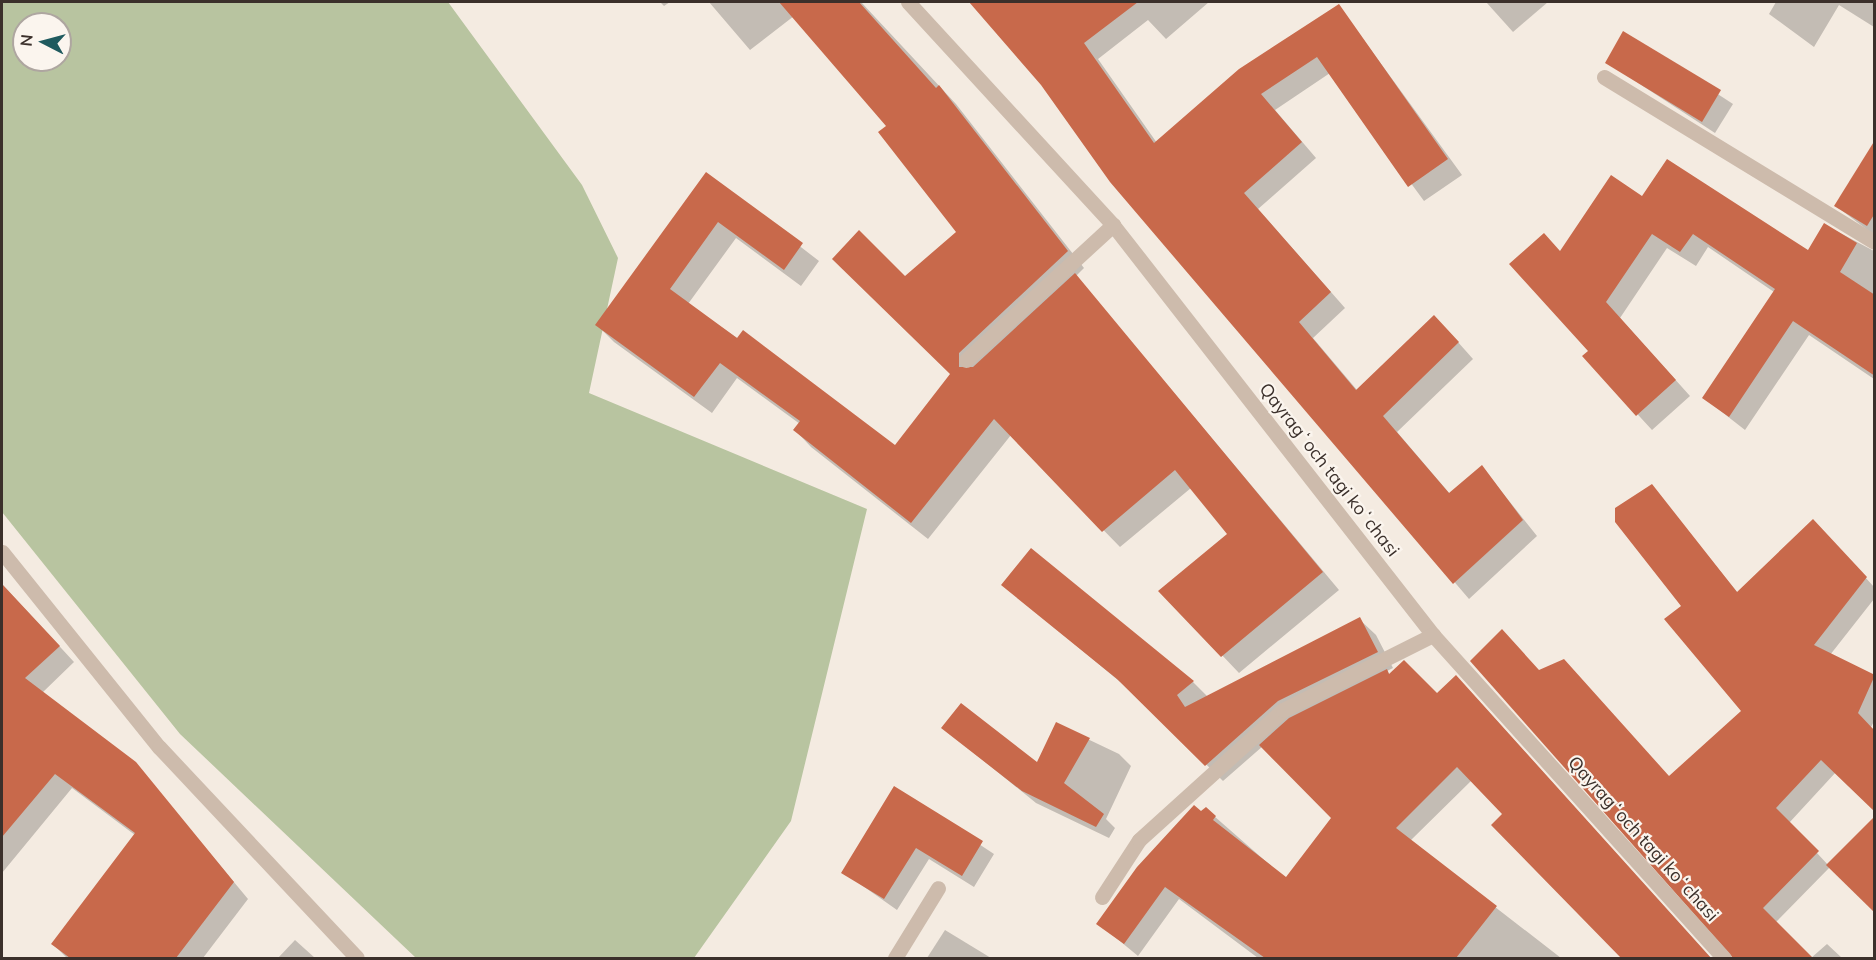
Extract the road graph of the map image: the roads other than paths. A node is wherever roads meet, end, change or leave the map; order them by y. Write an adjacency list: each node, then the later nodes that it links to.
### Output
1 (908, 2): 3 (street, Qayragʻoch tagi koʻchasi)
2 (1604, 77): 4 (street)
3 (1113, 225): 5 (street); 7 (street, Qayragʻoch tagi koʻchasi)
4 (1873, 243)
5 (966, 360)
6 (2, 552): 10 (street)
7 (1433, 635): 9 (street); 12 (street, Qayragʻoch tagi koʻchasi)
8 (938, 888): 11 (street)
9 (1102, 897)
10 (357, 958)
11 (895, 958)
12 (1724, 958)

